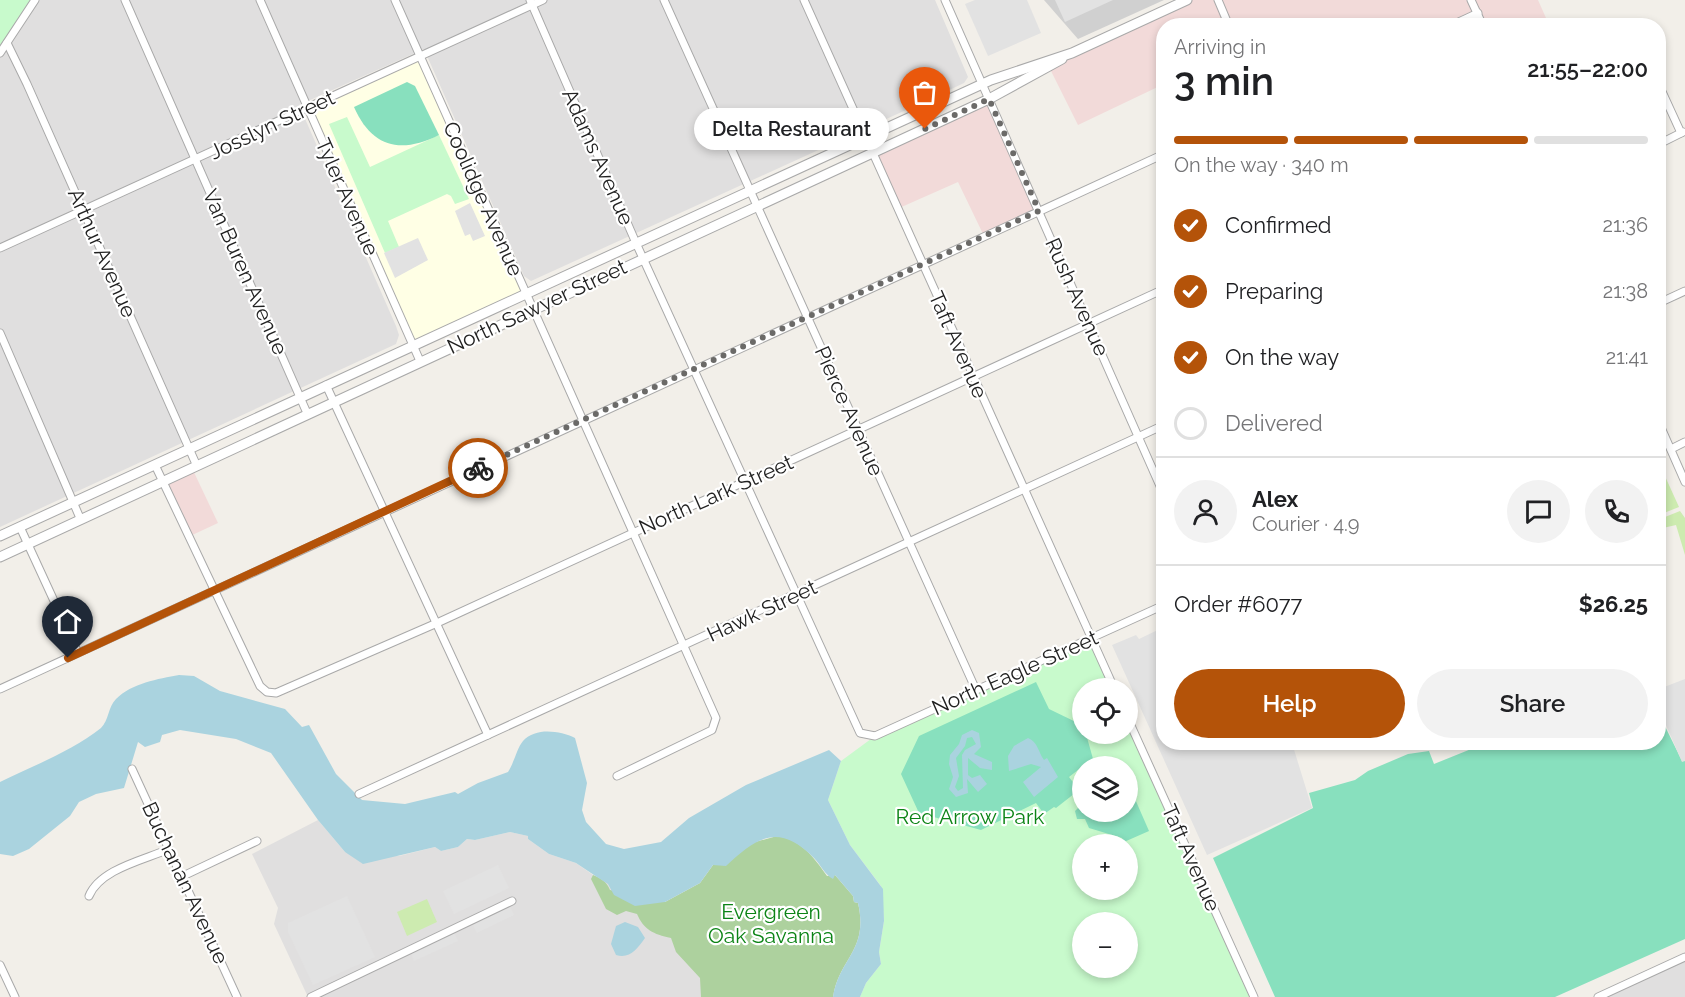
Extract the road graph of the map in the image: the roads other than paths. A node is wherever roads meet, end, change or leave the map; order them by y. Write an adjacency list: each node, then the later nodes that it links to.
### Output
1 (35, 0): 17 (street)
2 (125, 0): 30 (street, Van Buren Avenue)
3 (260, 0): 24 (street, Tyler Avenue)
4 (395, 0): 20 (street, Coolidge Avenue)
5 (543, 0): 12 (street, Josslyn Street)
6 (664, 0): 31 (street, Pierce Avenue)
7 (804, 0): 26 (street, Taft Avenue)
8 (945, 0): 21 (street, Rush Avenue)
9 (1187, 0): 18 (street, North Sawyer Street)
10 (1218, 0): 14 (street)
11 (1471, 0): 13 (street)
12 (531, 2): 20 (street, Josslyn Street); 35 (street, Adams Avenue)
13 (1478, 13): 15 (street); 16 (street)
14 (1226, 18)
15 (1467, 18)
16 (1480, 18)
17 (7, 44): 19 (street); 33 (street, Arthur Avenue)
18 (1071, 52): 21 (street, North Sawyer Street); 22 (street, North Sawyer Street)
19 (0, 53)
20 (420, 57): 24 (street, Josslyn Street); 40 (street, Coolidge Avenue)
21 (982, 84): 22 (street, Rush Avenue); 26 (street, North Sawyer Street)
22 (989, 99): 28 (street, North Sawyer Street); 34 (street, Rush Avenue)
23 (1666, 99): 25 (street)
24 (308, 109): 30 (street, Josslyn Street); 47 (street, Tyler Avenue)
25 (1683, 132): 27 (street)
26 (864, 138): 28 (street, Taft Avenue); 31 (street, North Sawyer Street)
27 (1666, 140)
28 (871, 153): 32 (street, North Sawyer Street); 38 (street, Taft Avenue)
29 (1156, 158): 34 (street)
30 (195, 160): 33 (street, Josslyn Street); 52 (street, Van Buren Avenue)
31 (749, 191): 32 (street, Pierce Avenue); 35 (street, North Sawyer Street)
32 (756, 206): 37 (street, North Sawyer Street); 44 (street, Pierce Avenue)
33 (83, 210): 36 (street, Josslyn Street); 61 (street, Arthur Avenue)
34 (1039, 211): 38 (street); 45 (street, Rush Avenue)
35 (636, 243): 37 (street, Adams Avenue); 40 (street, North Sawyer Street)
36 (0, 248)
37 (643, 258): 43 (street, North Sawyer Street); 49 (street, Adams Avenue)
38 (922, 265): 44 (street); 50 (street, Taft Avenue)
39 (1685, 291): 42 (street)
40 (525, 294): 43 (street, Coolidge Avenue); 47 (street, North Sawyer Street)
41 (1156, 294): 45 (street, North Lark Street)
42 (1666, 300)
43 (532, 309): 48 (street, North Sawyer Street); 55 (street, Coolidge Avenue)
44 (806, 317): 49 (street); 57 (street, Pierce Avenue)
45 (1088, 324): 50 (street, North Lark Street); 58 (street, Rush Avenue)
46 (0, 333): 70 (street)
47 (413, 346): 48 (street, Tyler Avenue); 51 (street, North Sawyer Street)
48 (420, 361): 53 (street, North Sawyer Street)
49 (694, 370): 55 (street); 67 (street, Adams Avenue)
50 (973, 378): 57 (street, North Lark Street); 69 (street, Taft Avenue)
51 (326, 386): 52 (street, North Sawyer Street); 53 (street)
52 (300, 398): 54 (street, Van Buren Avenue); 61 (street, North Sawyer Street)
53 (332, 401): 54 (street, North Sawyer Street); 71 (street)
54 (307, 413): 63 (street, North Sawyer Street)
55 (581, 420): 71 (street); 74 (street, Coolidge Avenue)
56 (1156, 429): 58 (street, Hawk Street)
57 (858, 430): 67 (street, North Lark Street); 77 (street, Pierce Avenue)
58 (1138, 437): 65 (street, Rush Avenue); 69 (street, Hawk Street)
59 (1666, 438): 62 (street)
60 (1685, 442): 62 (street)
61 (189, 448): 63 (street, Arthur Avenue); 64 (street, North Sawyer Street)
62 (1671, 448): 68 (street)
63 (196, 464): 66 (street, North Sawyer Street)
64 (154, 465): 66 (street); 70 (street, North Sawyer Street)
65 (1156, 477)
66 (161, 480): 72 (street, North Sawyer Street); 79 (street)
67 (745, 482): 74 (street, North Lark Street); 80 (street, Adams Avenue)
68 (1685, 482)
69 (1024, 490): 77 (street, Hawk Street); 83 (street, Taft Avenue)
70 (73, 502): 72 (street); 73 (street, North Sawyer Street)
71 (385, 512): 79 (street); 82 (street)
72 (80, 518): 76 (street, North Sawyer Street)
73 (20, 527): 75 (street, North Sawyer Street); 76 (street)
74 (632, 533): 82 (street, North Lark Street); 84 (street, Coolidge Avenue)
75 (0, 536)
76 (28, 544): 78 (street, North Sawyer Street); 85 (street)
77 (909, 544): 80 (street, Hawk Street); 88 (street, Pierce Avenue)
78 (0, 556)
79 (213, 592): 82 (street, North Lark Street); 85 (street)
80 (796, 596): 84 (street, Hawk Street); 90 (street, Adams Avenue)
81 (1156, 609): 83 (street, North Eagle Street)
82 (437, 623): 89 (street)
83 (1091, 638): 86 (street, Taft Avenue); 88 (street, North Eagle Street)
84 (684, 646): 89 (street, Hawk Street); 93 (street, Coolidge Avenue)
85 (78, 653): 87 (street)
86 (1109, 678)
87 (0, 689)
88 (976, 690): 90 (street, North Eagle Street)
89 (488, 735): 94 (street, Hawk Street)
90 (865, 736)
91 (1138, 741): 105 (street, Taft Avenue)
92 (132, 769): 96 (street, Buchanan Avenue)
93 (616, 776)
94 (359, 794)
95 (257, 841): 97 (street)
96 (169, 849): 97 (street, Buchanan Avenue); 98 (street)
97 (183, 876): 103 (street, Buchanan Avenue)
98 (89, 896)
99 (512, 901): 104 (street)
100 (1685, 957): 106 (street)
101 (0, 965): 102 (street)
102 (15, 997)
103 (237, 997)
104 (311, 997)
105 (1254, 997)
106 (1598, 997)

